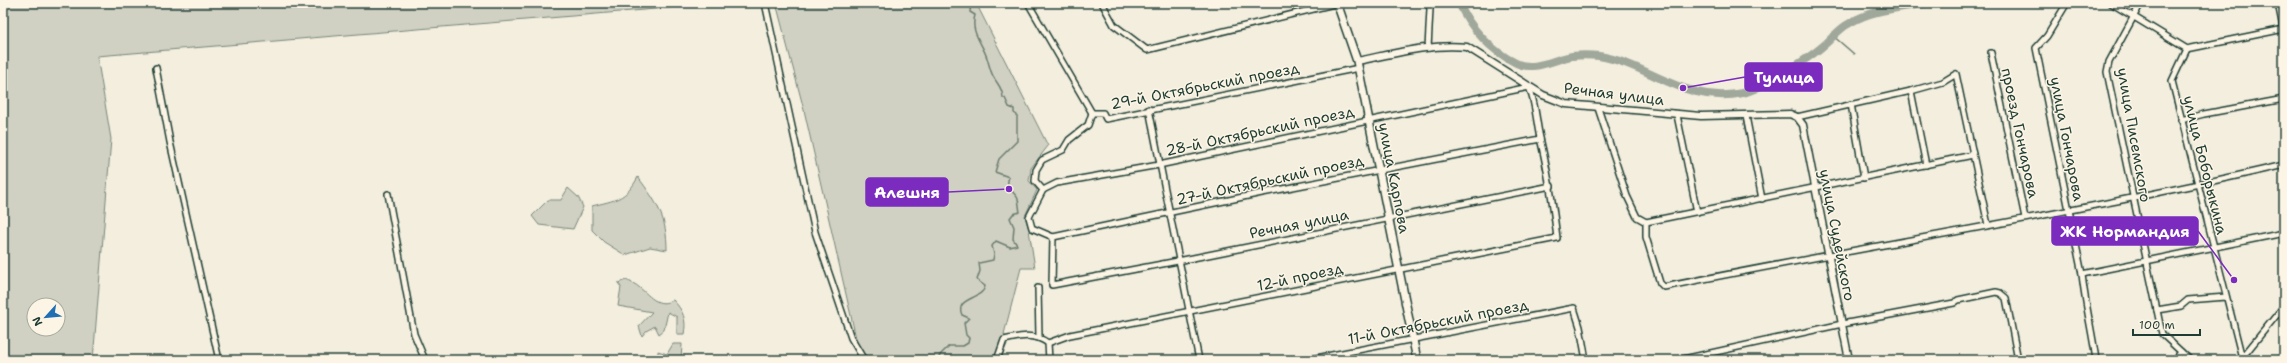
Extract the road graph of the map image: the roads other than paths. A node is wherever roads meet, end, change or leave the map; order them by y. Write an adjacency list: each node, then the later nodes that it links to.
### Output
1 (765, 3): 71 (street)
2 (1028, 3): 23 (street)
3 (1102, 3): 4 (street)
4 (1338, 3): 15 (main road, улица Карпова)
5 (1428, 3): 12 (street)
6 (2066, 3): 43 (street, улица Гончарова)
7 (2111, 3): 10 (street)
8 (2141, 3): 10 (street, улица Писемского)
9 (2278, 3): 11 (street)
10 (2134, 15): 13 (street); 41 (street, улица Писемского)
11 (2284, 30): 13 (street)
12 (1428, 48): 15 (street, 29-й Октябрьский проезд); 17 (street, 29-й Октябрьский проезд)
13 (2187, 49): 27 (street, улица Боборыкина)
14 (1991, 53): 46 (street, проезд Гончарова)
15 (1358, 65): 22 (street, 29-й Октябрьский проезд); 28 (main road, улица Карпова)
16 (156, 68): 69 (street)
17 (1530, 87): 21 (street, Речная улица); 28 (street, 28-й Октябрьский проезд); 29 (street)
18 (1911, 91): 20 (street, Речная улица); 30 (street, Речная улица); 32 (street)
19 (2284, 98): 27 (street)
20 (1851, 104): 26 (street, Речная улица); 35 (street)
21 (1598, 108): 24 (street, Речная улица); 48 (street)
22 (1149, 109): 23 (street, 29-й Октябрьский проезд); 31 (street)
23 (1092, 113): 39 (street, 29-й Октябрьский проезд)
24 (1677, 115): 25 (street, Речная улица); 44 (street)
25 (1746, 116): 26 (street, Речная улица); 42 (street)
26 (1797, 117): 38 (street, улица Судейского)
27 (2181, 120): 36 (street, улица Боборыкина)
28 (1369, 121): 31 (street, 28-й Октябрьский проезд); 34 (main road, улица Карпова)
29 (1540, 139): 34 (street, 27-й Октябрьский проезд); 37 (street)
30 (1973, 155): 32 (street); 49 (street)
31 (1159, 165): 39 (street, 28-й Октябрьский проезд); 45 (street)
32 (1926, 165): 35 (street)
33 (2284, 165): 36 (street)
34 (1379, 170): 45 (street, 27-й Октябрьский проезд); 47 (main road, улица Карпова)
35 (1864, 178): 38 (street)
36 (2198, 185): 41 (street); 52 (street, улица Боборыкина)
37 (1551, 186): 47 (street, Речная улица); 56 (street, 12-й проезд)
38 (1815, 188): 42 (street); 53 (street, улица Судейского)
39 (1042, 190): 51 (street)
40 (388, 194): 70 (street)
41 (2132, 196): 43 (street); 55 (street, улица Писемского)
42 (1762, 199): 44 (street)
43 (2069, 209): 46 (street); 57 (street, улица Гончарова)
44 (1696, 212): 48 (street)
45 (1169, 213): 51 (street, 27-й Октябрьский проезд); 54 (street)
46 (2025, 218): 49 (street)
47 (1389, 219): 54 (street, Речная улица); 56 (main road, улица Карпова)
48 (1646, 222): 53 (street)
49 (1988, 225): 53 (street)
50 (2284, 233): 52 (street)
51 (1053, 237): 54 (street, Речная улица)
52 (2214, 247): 55 (street); 59 (street, улица Боборыкина)
53 (1828, 254): 63 (street, улица Судейского)
54 (1178, 261): 62 (street)
55 (2145, 261): 57 (street); 61 (street, улица Писемского)
56 (1400, 268): 62 (street, 12-й проезд); 65 (main road, улица Карпова)
57 (2082, 274): 81 (street, улица Гончарова)
58 (1038, 288): 64 (street)
59 (2226, 297): 61 (street); 68 (street, улица Боборыкина)
60 (2284, 306): 68 (street)
61 (2157, 310): 67 (street, улица Писемского)
62 (1189, 312): 66 (street, 12-й проезд); 74 (street)
63 (1842, 324): 78 (street); 79 (street, улица Судейского); 80 (street)
64 (1039, 337): 66 (street); 72 (street)
65 (1413, 338): 75 (street, 11-й Октябрьский проезд); 76 (main road, улица Карпова); 77 (street, 11-й Октябрьский проезд)
66 (1048, 343): 73 (street)
67 (2181, 352): 82 (street); 83 (street, улица Писемского)
68 (2241, 359)
69 (219, 360)
70 (425, 360)
71 (864, 360)
72 (997, 360)
73 (1050, 360)
74 (1199, 360)
75 (1306, 360)
76 (1417, 360)
77 (1586, 360)
78 (1679, 360)
79 (1849, 360)
80 (2018, 360)
81 (2096, 360)
82 (2175, 360)
83 (2190, 360)

